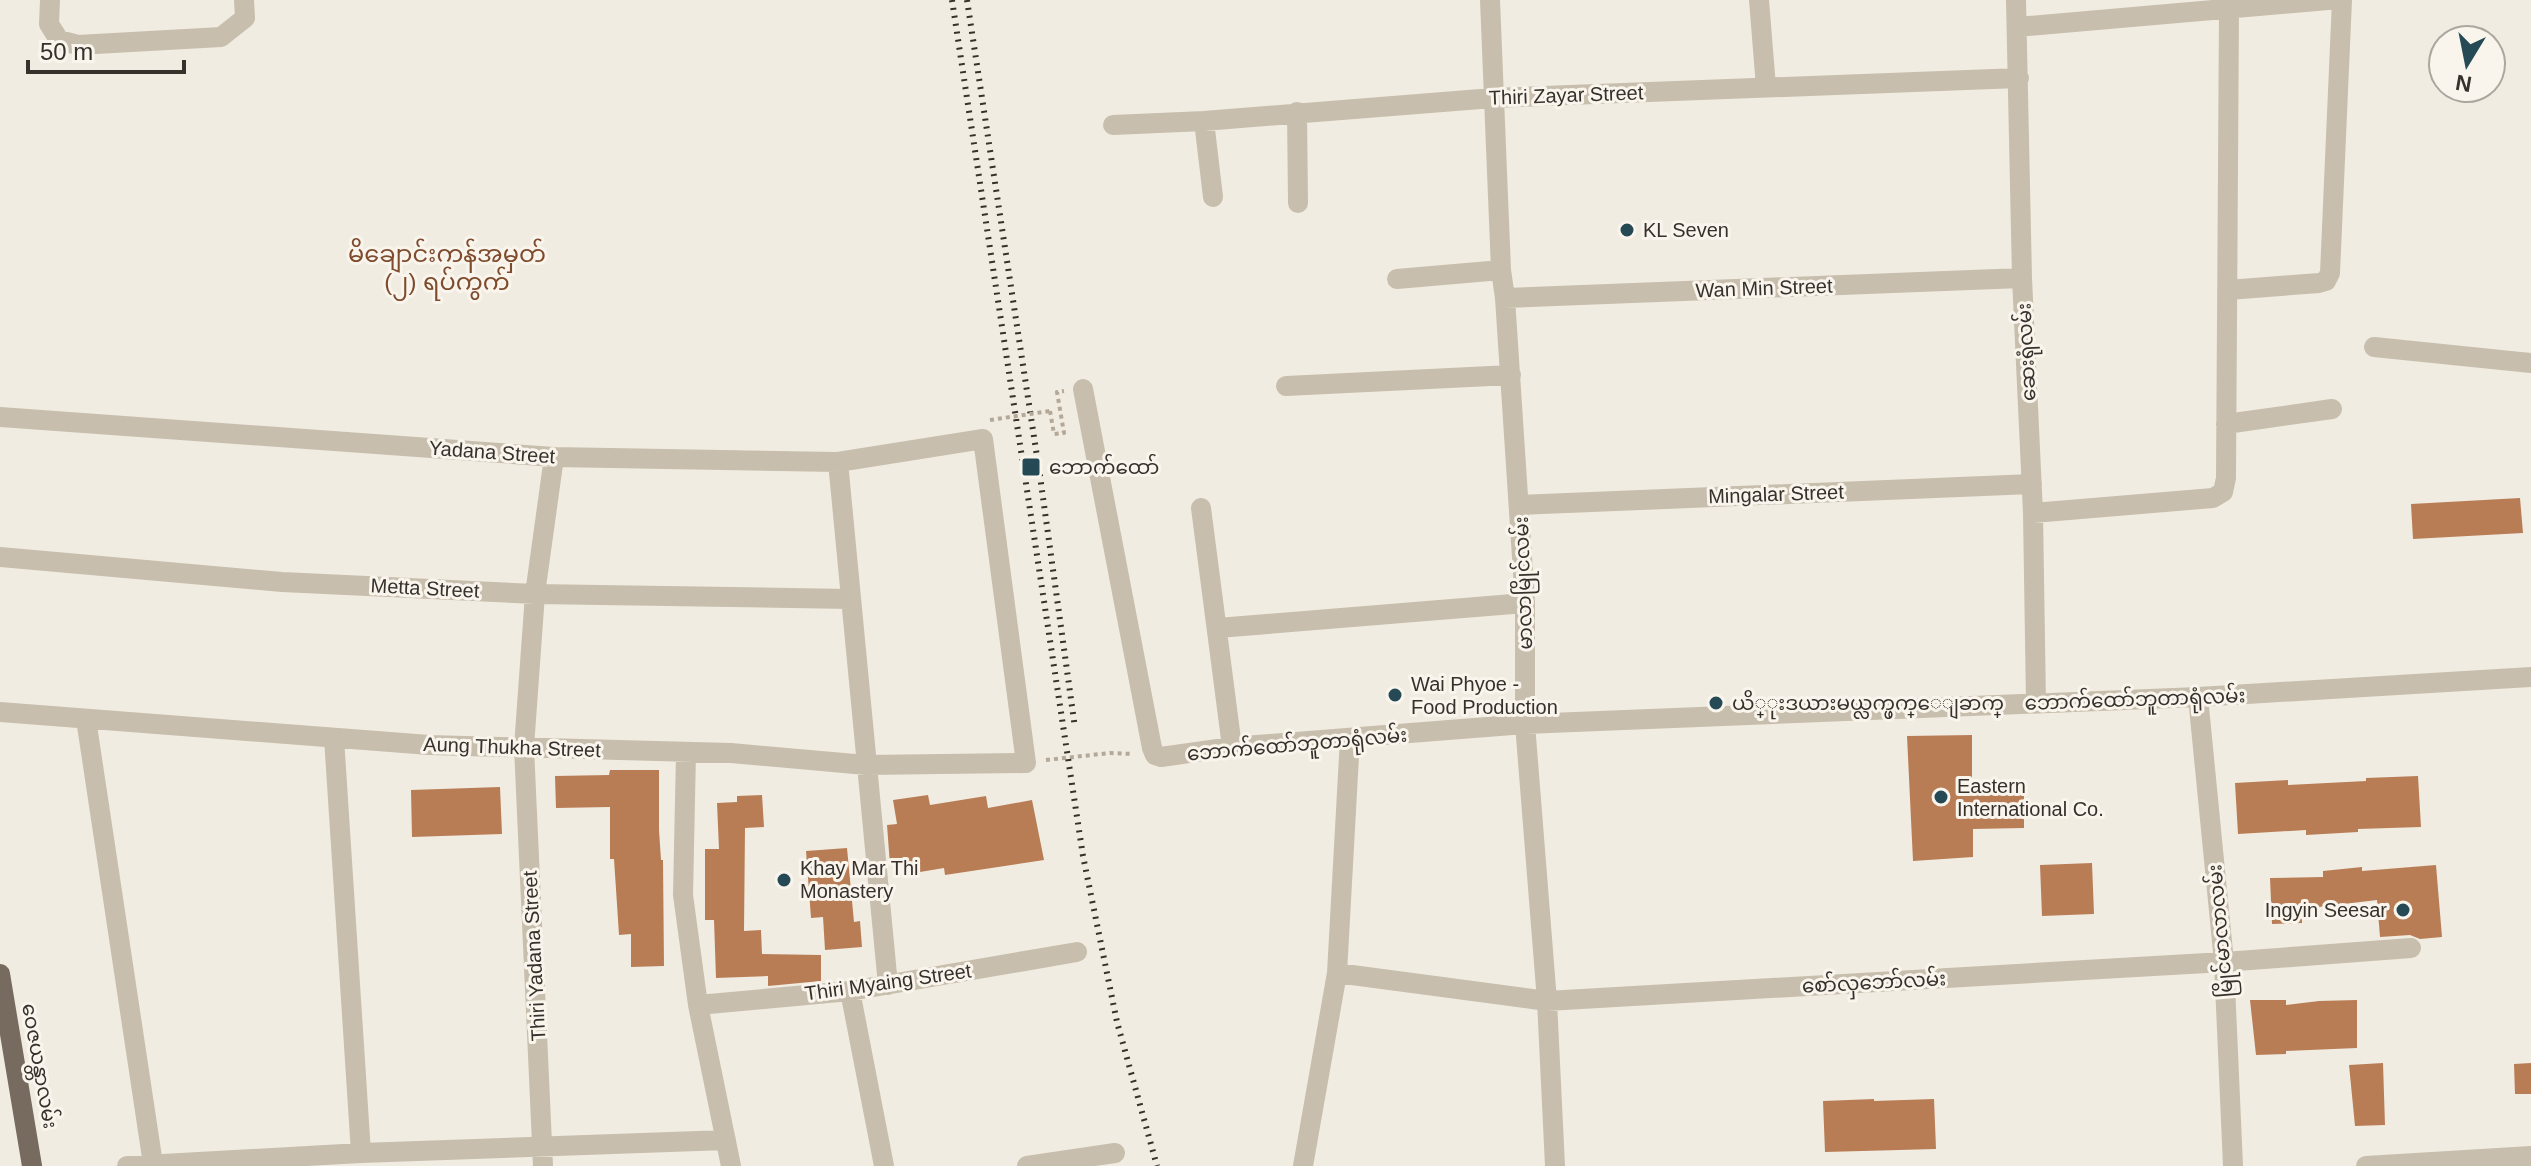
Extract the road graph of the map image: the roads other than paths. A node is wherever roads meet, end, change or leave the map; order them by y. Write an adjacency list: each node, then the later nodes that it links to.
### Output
1 (50, 0): 2 (street)
2 (244, 0)
3 (1490, 0): 12 (street, မာလာမြိုင်လမ်း)
4 (1759, 0): 11 (street)
5 (2016, 0): 9 (street, ဆေးရုံလမ်း)
6 (2328, 0): 8 (street)
7 (2342, 0): 21 (street)
8 (2229, 9): 9 (street); 21 (street)
9 (2017, 27): 10 (street, ဆေးရုံလမ်း)
10 (2019, 78): 11 (street, Thiri Zayar Street); 19 (street, ဆေးရုံလမ်း)
11 (1766, 87): 12 (street, Thiri Zayar Street)
12 (1493, 98): 13 (street, Thiri Zayar Street); 18 (street, မာလာမြိုင်လမ်း)
13 (1297, 112): 14 (street, Thiri Zayar Street); 17 (street)
14 (1204, 121): 15 (street, Thiri Zayar Street); 16 (street)
15 (1113, 125)
16 (1213, 197)
17 (1298, 203)
18 (1501, 270): 20 (street); 22 (street, မာလာမြိုင်လမ်း)
19 (2022, 278): 22 (street, Wan Min Street); 33 (street, ဆေးရုံလမ်း)
20 (1397, 279)
21 (2228, 290): 30 (street)
22 (1505, 298): 25 (street, မာလာမြိုင်လမ်း)
23 (2374, 347): 24 (street)
24 (2531, 363)
25 (1511, 375): 26 (street); 34 (street, မာလာမြိုင်လမ်း)
26 (1286, 386)
27 (1083, 389): 51 (street, ဘောက်ထော်ဘူတာရုံလမ်း)
28 (2332, 409): 30 (street)
29 (0, 417): 31 (street, Yadana Street)
30 (2226, 424): 36 (street)
31 (554, 457): 32 (street, Yadana Street); 38 (street, Thiri Yadana Street)
32 (838, 462): 39 (street); 53 (street, Yadana Street)
33 (2032, 484): 34 (street, Mingalar Street); 36 (street, ဆေးရုံလမ်း)
34 (1520, 505): 40 (street, မာလာမြိုင်လမ်း)
35 (1201, 508): 41 (street)
36 (2033, 513): 44 (street, ဆေးရုံလမ်း)
37 (0, 557): 38 (street, Metta Street)
38 (535, 594): 39 (street, Metta Street); 50 (street, Thiri Yadana Street)
39 (851, 599): 54 (street)
40 (1525, 603): 41 (street); 47 (street, မာလာမြိုင်လမ်း)
41 (1218, 628): 51 (street)
42 (2531, 677): 43 (street, ဘောက်ထော်ဘူတာရုံလမ်း)
43 (2198, 697): 44 (street, ဘောက်ထော်ဘူတာရုံလမ်း); 57 (street, မြိုင်မာလာလမ်း)
44 (2036, 703): 47 (street, ဘောက်ထော်ဘူတာရုံလမ်း)
45 (0, 712): 46 (street, Aung Thukha Street)
46 (86, 719): 48 (street, Aung Thukha Street); 69 (street)
47 (1525, 724): 49 (street, ဘောက်ထော်ဘူတာရုံလမ်း); 62 (street, မာလာမြိုင်လမ်း)
48 (334, 738): 50 (street, Aung Thukha Street); 65 (street)
49 (1350, 738): 51 (street, ဘောက်ထော်ဘူတာရုံလမ်း); 58 (street)
50 (524, 747): 52 (street, Aung Thukha Street); 67 (street, Thiri Yadana Street)
51 (1232, 747)
52 (686, 753): 54 (street, Aung Thukha Street); 63 (street)
53 (1026, 763): 54 (street, Aung Thukha Street)
54 (866, 765): 60 (street)
55 (2411, 948): 57 (street, စော်လှဘော်လမ်း)
56 (1077, 952): 60 (street, Thiri Myaing Street)
57 (2224, 962): 62 (street, စော်လှဘော်လမ်း); 77 (street, မြိုင်မာလာလမ်း)
58 (1337, 973): 62 (street, စော်လှဘော်လမ်း); 75 (street)
59 (0, 974): 70 (main road, ဝေဇယန္တာလမ်း)
60 (888, 985): 61 (street, Thiri Myaing Street)
61 (850, 991): 63 (street, Thiri Myaing Street); 73 (street)
62 (1547, 1001): 76 (street, မာလာမြိုင်လမ်း)
63 (698, 1005): 64 (street)
64 (726, 1140): 67 (street); 72 (street)
65 (361, 1153): 67 (street); 69 (street)
66 (1115, 1153): 74 (street)
67 (543, 1156)
68 (2531, 1156): 78 (street)
69 (153, 1164): 71 (street)
70 (32, 1166)
71 (127, 1166)
72 (731, 1166)
73 (884, 1166)
74 (1027, 1166)
75 (1303, 1166)
76 (1555, 1166)
77 (2233, 1166)
78 (2366, 1166)

